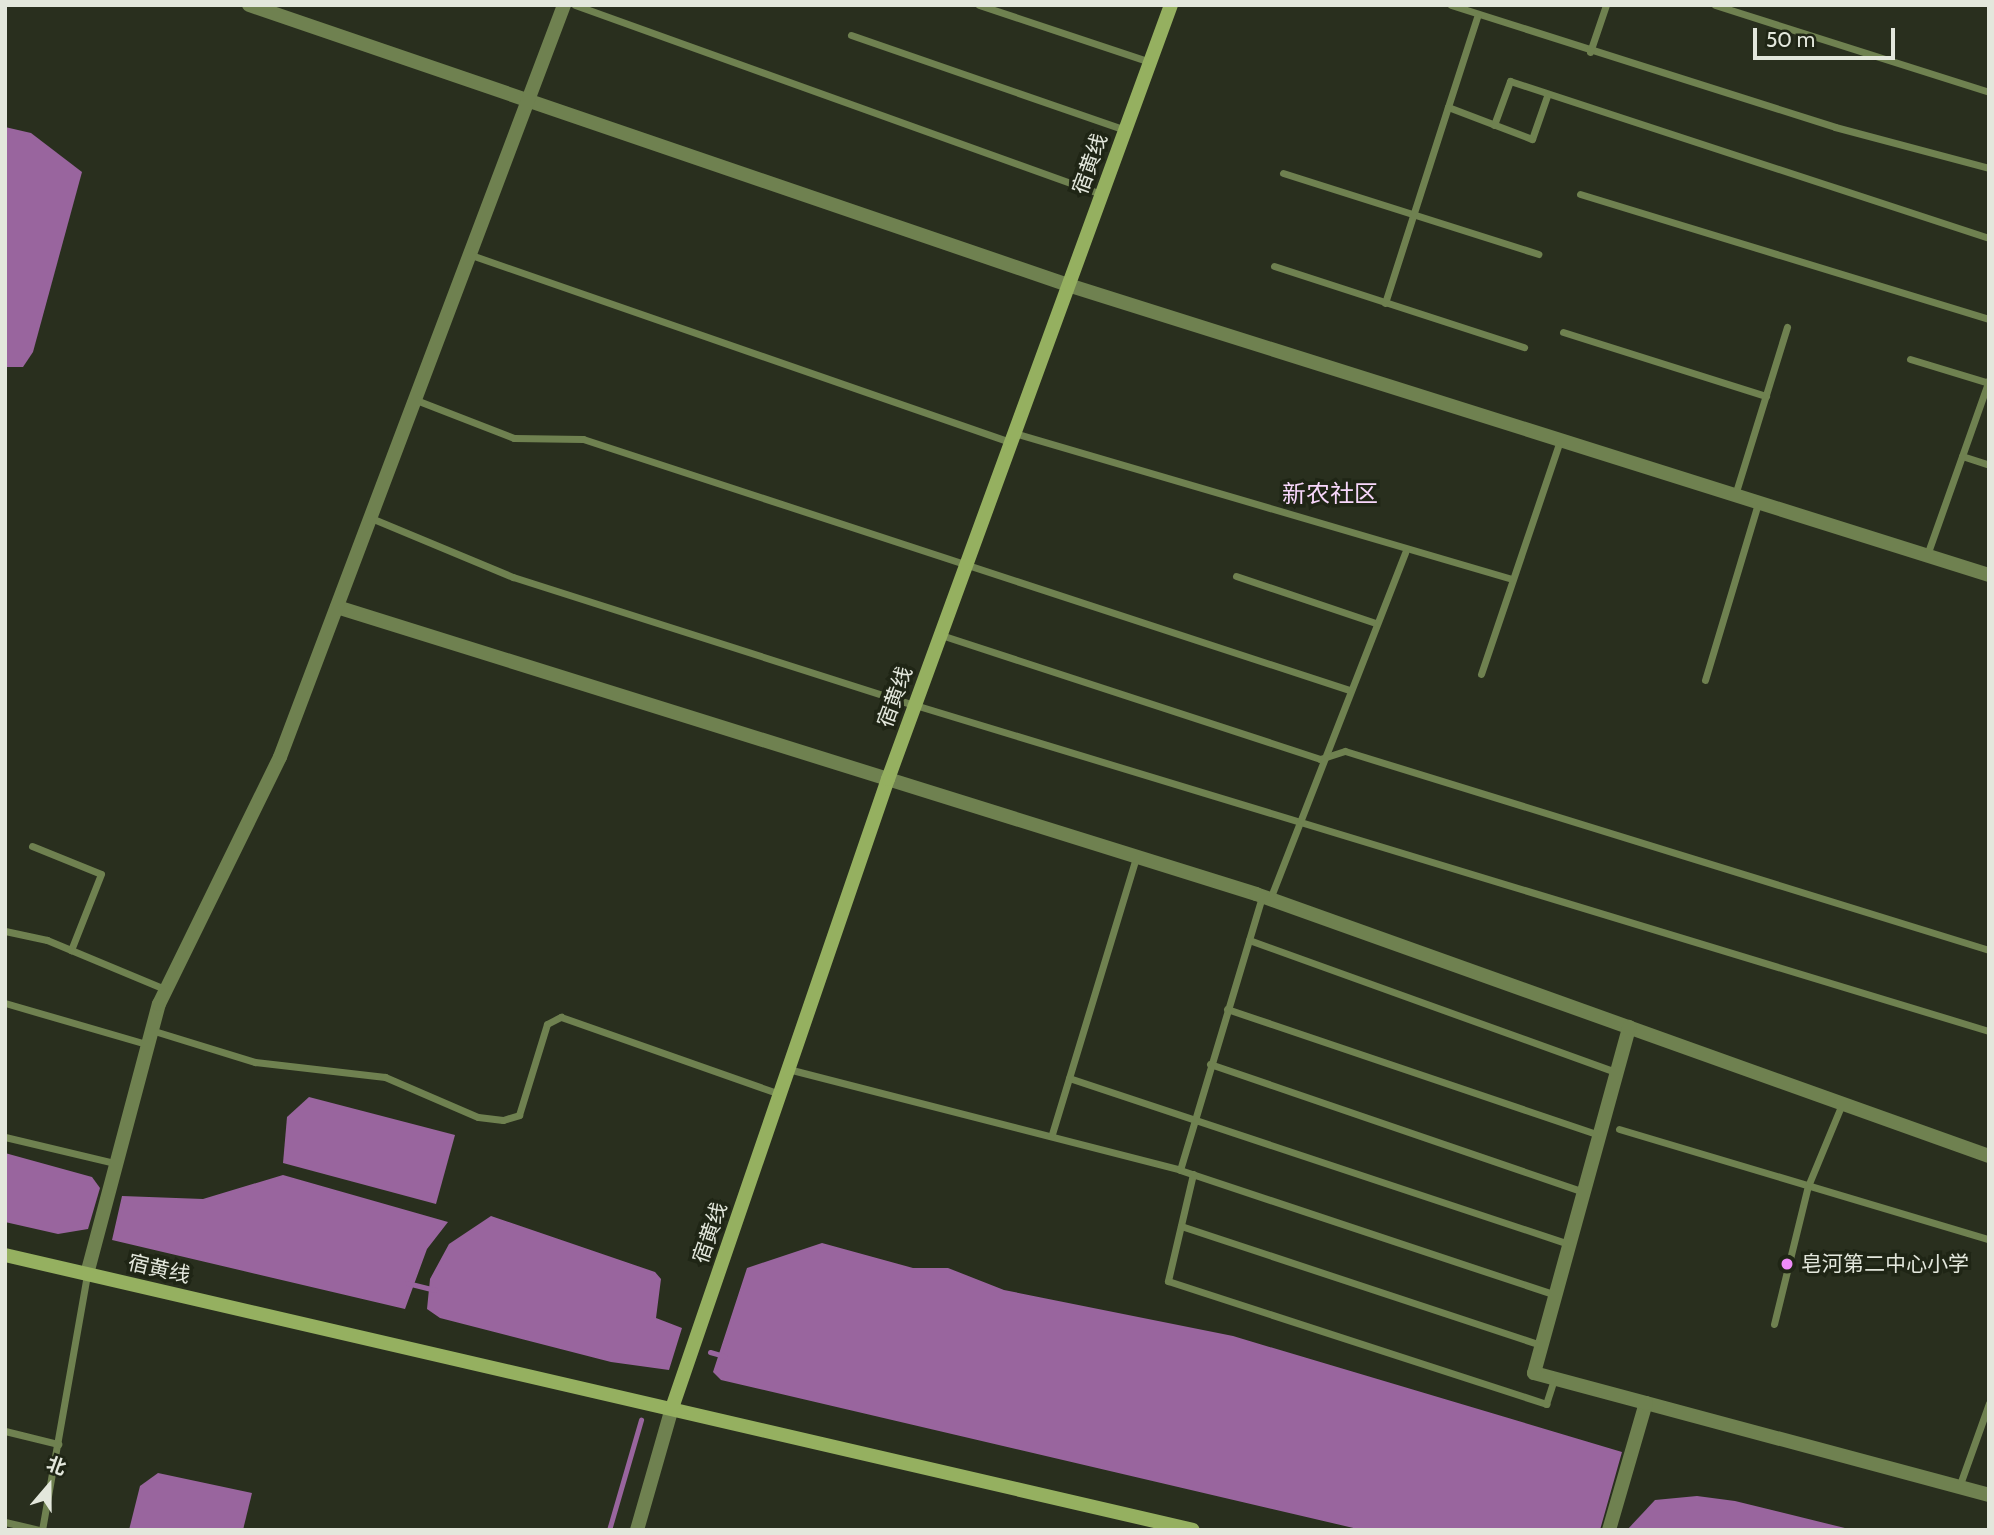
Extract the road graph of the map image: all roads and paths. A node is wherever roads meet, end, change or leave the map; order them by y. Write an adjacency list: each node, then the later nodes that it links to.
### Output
1 (249, 5): 15 (street)
2 (564, 5): 15 (street)
3 (575, 5): 21 (lane)
4 (980, 5): 12 (lane)
5 (1171, 5): 12 (main road, 宿黄线)
6 (1451, 5): 9 (lane)
7 (1606, 5): 11 (lane)
8 (1715, 5): 13 (lane)
9 (1478, 14): 11 (lane); 16 (lane)
10 (851, 35): 18 (lane)
11 (1590, 52): 19 (lane)
12 (1150, 62): 18 (main road, 宿黄线)
13 (1989, 92)
14 (1547, 96): 17 (lane); 17 (lane); 24 (lane)
15 (529, 101): 26 (street); 28 (street)
16 (1448, 107): 17 (lane); 23 (lane)
17 (1494, 125)
18 (1125, 130): 21 (main road, 宿黄线)
19 (1989, 167)
20 (1283, 173): 23 (lane)
21 (1101, 194): 28 (main road, 宿黄线)
22 (1580, 194): 30 (lane)
23 (1413, 215): 25 (lane); 29 (lane)
24 (1989, 238)
25 (1538, 254)
26 (471, 255): 37 (street); 38 (lane)
27 (1274, 266): 29 (lane)
28 (1068, 285): 38 (main road, 宿黄线); 39 (street)
29 (1385, 303): 33 (lane)
30 (1989, 319)
31 (1787, 327): 36 (lane)
32 (1563, 332): 36 (lane)
33 (1524, 347)
34 (1910, 359): 35 (lane)
35 (1988, 382): 40 (lane)
36 (1766, 396): 42 (lane)
37 (416, 400): 44 (street); 47 (lane)
38 (1012, 437): 45 (lane); 47 (main road, 宿黄线)
39 (1560, 440): 42 (street); 50 (lane)
40 (1962, 456): 41 (lane); 46 (lane)
41 (1989, 465)
42 (1735, 495): 43 (street)
43 (1758, 503): 46 (street); 55 (lane)
44 (371, 518): 51 (street); 57 (lane)
45 (1405, 552): 50 (lane); 52 (lane)
46 (1927, 556): 48 (street)
47 (964, 568): 53 (main road, 宿黄线); 56 (lane)
48 (1989, 575)
49 (1236, 576): 52 (lane)
50 (1512, 579): 54 (lane)
51 (337, 607): 59 (street); 68 (street)
52 (1376, 623): 56 (lane)
53 (940, 634): 57 (main road, 宿黄线); 58 (lane)
54 (1481, 674)
55 (1705, 680)
56 (1349, 690): 58 (lane)
57 (915, 705): 59 (main road, 宿黄线); 60 (lane)
58 (1320, 758): 60 (lane); 67 (lane)
59 (888, 779): 62 (street); 75 (main road, 宿黄线)
60 (1296, 824): 63 (lane); 72 (lane)
61 (33, 846): 66 (lane)
62 (1136, 857): 63 (street); 77 (lane)
63 (1266, 897): 65 (lane); 71 (street)
64 (5, 931): 66 (lane)
65 (1249, 940): 70 (lane); 76 (lane)
66 (71, 950): 68 (lane)
67 (1989, 950)
68 (167, 989): 73 (street)
69 (5, 1003): 73 (lane)
70 (1227, 1009): 74 (lane); 83 (lane)
71 (1629, 1027): 76 (street); 79 (street)
72 (1989, 1031)
73 (148, 1037): 78 (lane); 86 (street)
74 (1210, 1064): 80 (lane); 90 (lane)
75 (788, 1069): 78 (main road, 宿黄线); 82 (lane)
76 (1616, 1072): 83 (street)
77 (1069, 1078): 80 (lane); 82 (lane)
78 (780, 1094): 102 (main road, 宿黄线)
79 (1843, 1104): 85 (street); 89 (lane)
80 (1194, 1119): 87 (lane); 93 (lane)
81 (1619, 1129): 89 (lane)
82 (1052, 1134): 87 (lane)
83 (1599, 1135): 90 (street)
84 (5, 1137): 86 (lane)
85 (1989, 1156)
86 (114, 1163): 95 (street)
87 (1180, 1170): 88 (lane)
88 (1193, 1174): 91 (lane); 96 (lane)
89 (1808, 1186): 92 (lane); 97 (lane)
90 (1583, 1192): 93 (street)
91 (1181, 1226): 98 (lane); 99 (lane)
92 (1989, 1239)
93 (1569, 1244): 96 (street)
94 (5, 1255): 95 (main road, 宿黄线)
95 (87, 1273): 102 (main road, 宿黄线); 104 (lane)
96 (1555, 1295): 98 (street)
97 (1774, 1324)
98 (1541, 1346): 99 (street)
99 (1554, 1379): 100 (street)
100 (1646, 1403): 105 (street); 111 (street)
101 (1989, 1403): 105 (lane)
102 (672, 1408): 109 (street); 110 (main road, 宿黄线)
103 (5, 1431): 104 (lane)
104 (58, 1444): 108 (lane)
105 (1959, 1487): 106 (street)
106 (1989, 1495)
107 (5, 1522): 108 (lane)
108 (42, 1530)
109 (637, 1530)
110 (1193, 1530)
111 (1609, 1530)

